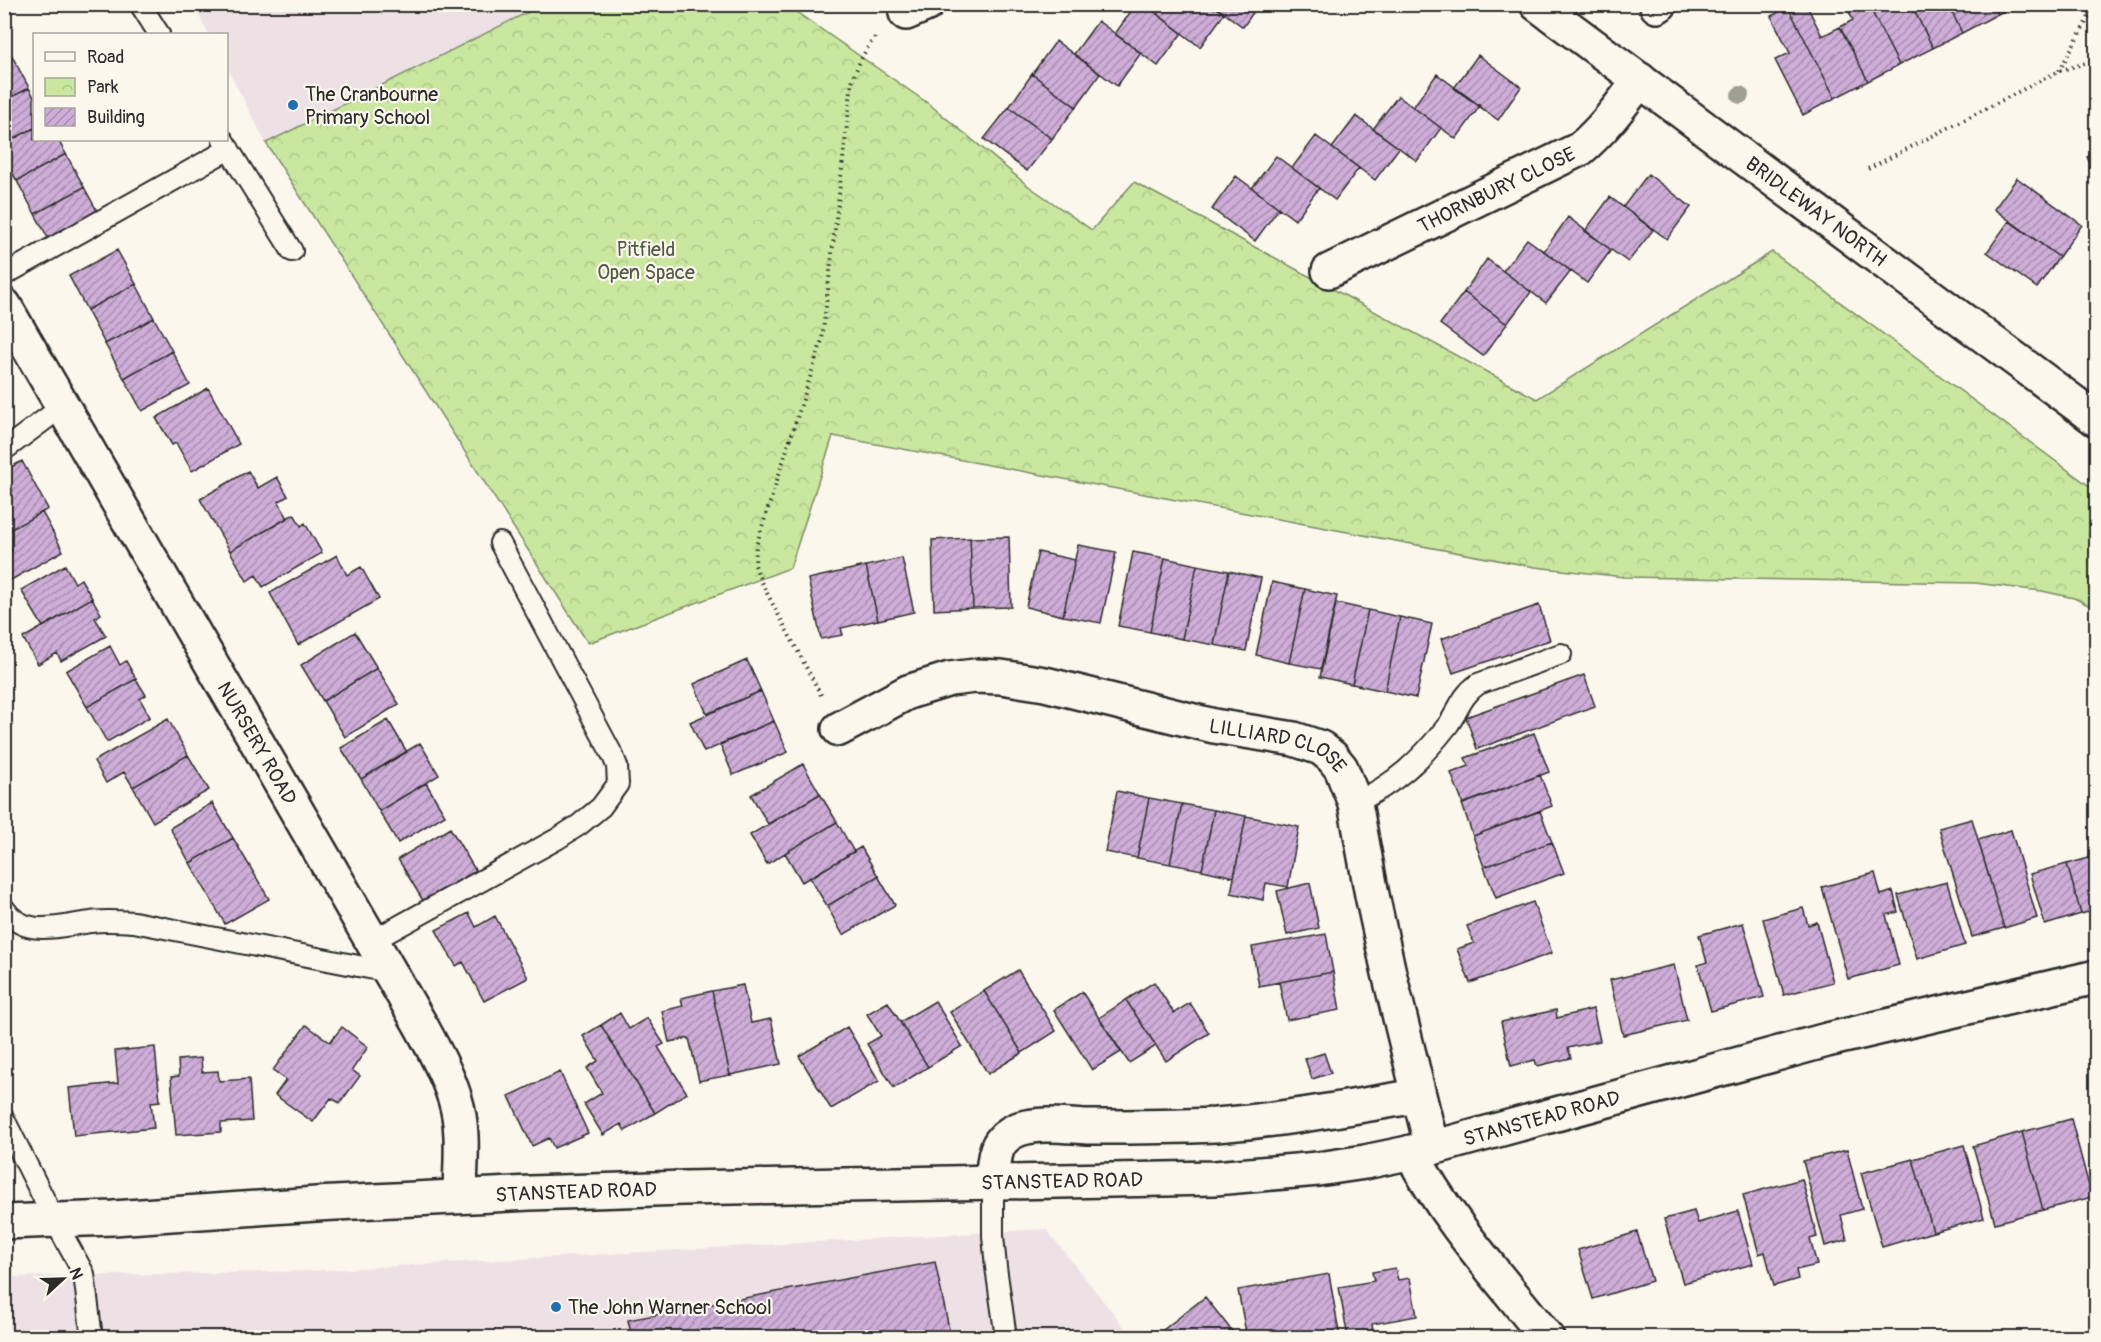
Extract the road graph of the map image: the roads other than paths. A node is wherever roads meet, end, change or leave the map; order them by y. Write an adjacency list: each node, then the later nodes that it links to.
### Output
1 (141, 4): 3 (lane)
2 (1537, 4): 4 (street, BRIDLEWAY NORTH)
3 (158, 33)
4 (1640, 80): 7 (street, THORNBURY CLOSE); 11 (street, BRIDLEWAY NORTH)
5 (226, 144): 6 (lane); 8 (lane)
6 (292, 251)
7 (1329, 271)
8 (4, 274)
9 (4, 305): 10 (street, NURSERY ROAD)
10 (63, 406): 12 (lane); 18 (street, NURSERY ROAD)
11 (2094, 412)
12 (4, 450)
13 (500, 543): 18 (lane)
14 (1562, 654): 16 (lane)
15 (839, 729): 16 (street, LILLIARD CLOSE)
16 (1355, 803): 21 (street, LILLIARD CLOSE)
17 (4, 909): 19 (lane)
18 (372, 941): 19 (street, NURSERY ROAD)
19 (389, 972): 25 (street, NURSERY ROAD)
20 (2097, 977): 23 (street, STANSTEAD ROAD)
21 (1418, 1096): 23 (street, LILLIARD CLOSE); 24 (street)
22 (4, 1119): 26 (lane)
23 (1421, 1150): 24 (street, STANSTEAD ROAD); 30 (street, LILLIARD CLOSE)
24 (993, 1182): 25 (street, STANSTEAD ROAD); 29 (lane)
25 (460, 1196): 26 (street, STANSTEAD ROAD)
26 (55, 1221): 27 (street, STANSTEAD ROAD); 28 (lane)
27 (4, 1222)
28 (92, 1338)
29 (1006, 1338)
30 (1547, 1338)

